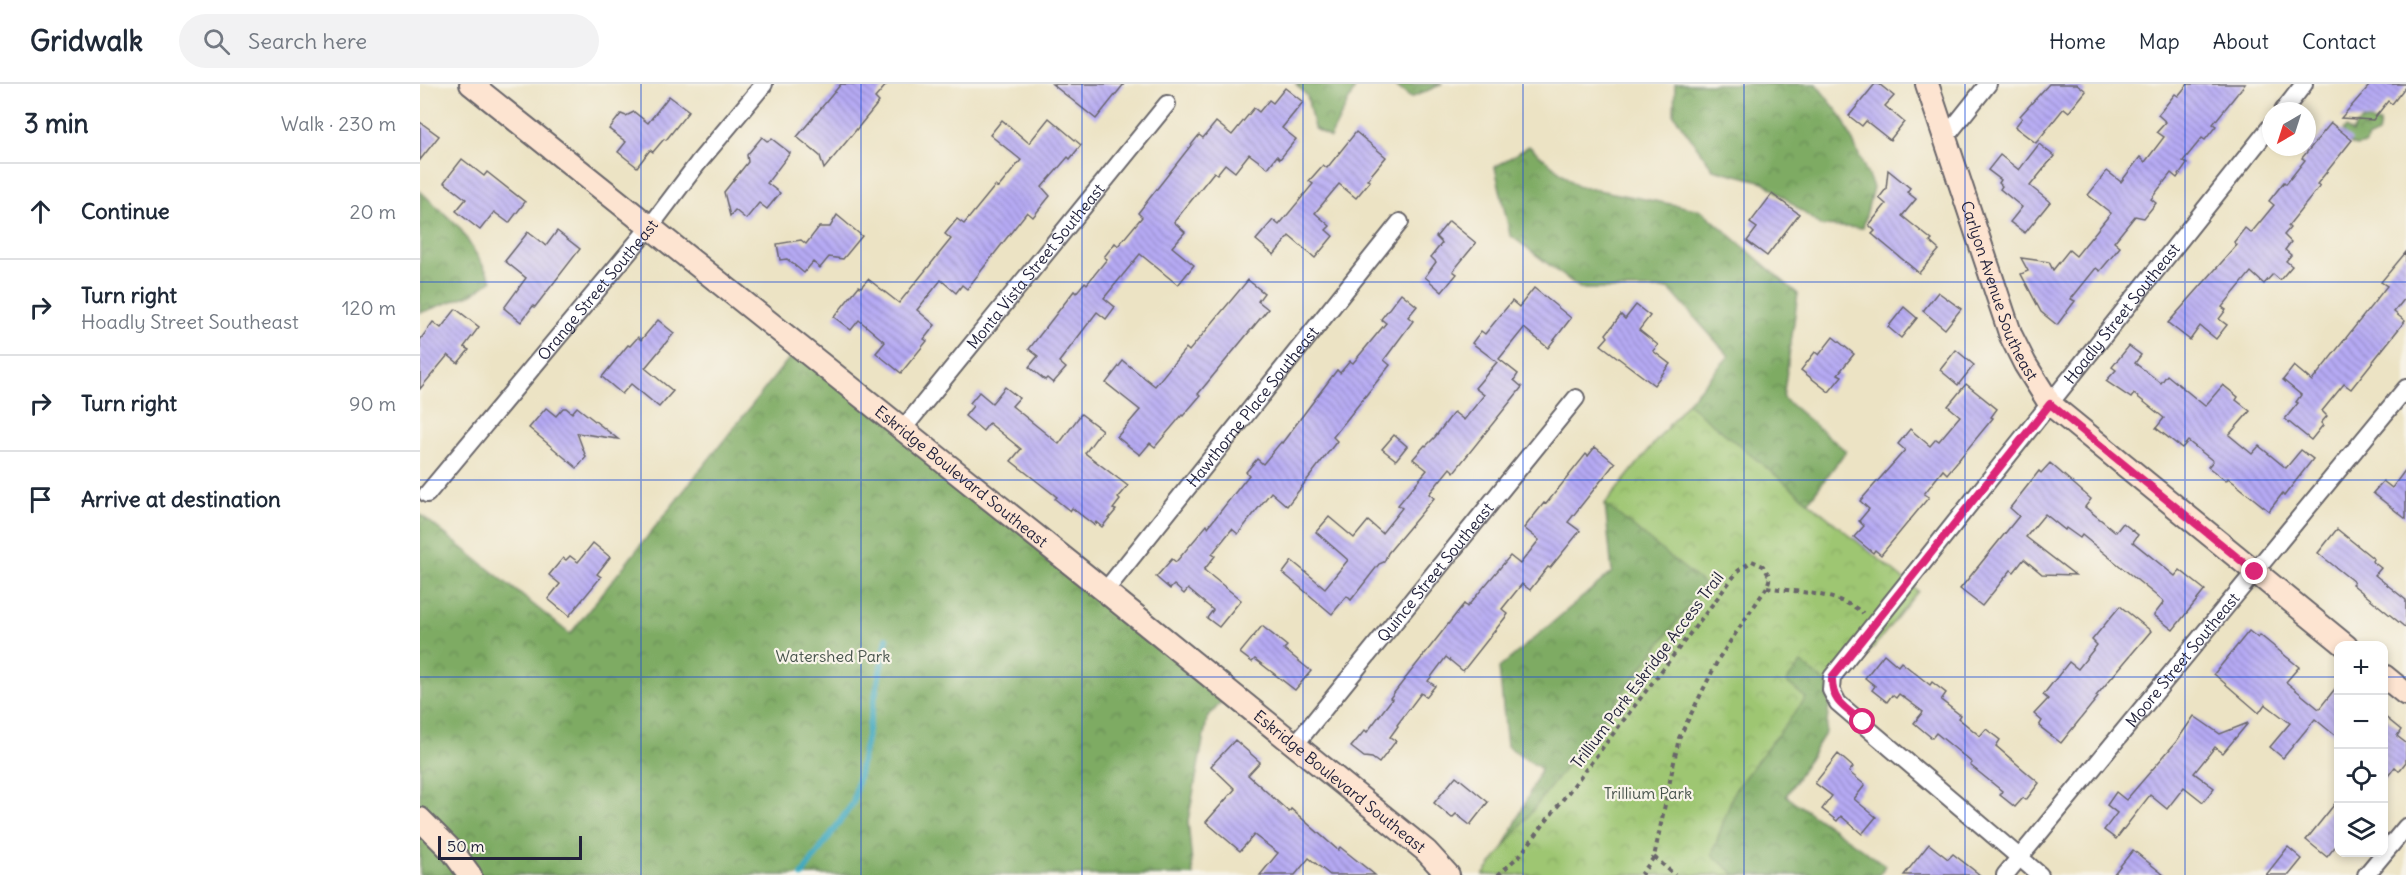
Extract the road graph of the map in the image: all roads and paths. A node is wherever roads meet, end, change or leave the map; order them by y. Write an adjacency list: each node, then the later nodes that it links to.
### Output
1 (471, 84): 11 (street, Eskridge Boulevard Southeast)
2 (764, 84): 11 (street, Orange Street Southeast)
3 (1928, 84): 9 (street, Carlyon Avenue Southeast)
4 (1988, 84): 9 (street)
5 (2304, 84): 6 (street)
6 (2290, 102)
7 (1167, 104): 15 (street, Monta Vista Street Southeast)
8 (2262, 137): 14 (street, Hoadly Street Southeast)
9 (1945, 138): 14 (street, Carlyon Avenue Southeast)
10 (1400, 222): 19 (street, Hawthorne Place Southeast)
11 (650, 228): 15 (street, Eskridge Boulevard Southeast); 16 (street, Orange Street Southeast)
12 (2406, 388): 17 (street, Moore Street Southeast)
13 (1576, 398): 24 (street, Quince Street Southeast)
14 (2050, 404): 17 (street, Carlyon Avenue Southeast); 28 (street, Hoadly Street Southeast)
15 (903, 429): 19 (street, Eskridge Boulevard Southeast)
16 (427, 495)
17 (2255, 572): 21 (street, Carlyon Avenue Southeast); 28 (street, Moore Street Southeast)
18 (1767, 587): 20 (path); 27 (path); 31 (path, Trillium Park Eskridge Access Trail)
19 (1105, 591): 24 (street, Eskridge Boulevard Southeast)
20 (1859, 610)
21 (2341, 641)
22 (2388, 679): 23 (street)
23 (2406, 694)
24 (1294, 746): 30 (street, Eskridge Boulevard Southeast)
25 (420, 819): 29 (street)
26 (2406, 827): 36 (street)
27 (1654, 857): 32 (path); 33 (path)
28 (2019, 858): 34 (street, Moore Street Southeast); 35 (street)
29 (471, 875)
30 (1448, 875)
31 (1498, 875)
32 (1641, 875)
33 (1675, 875)
34 (2005, 875)
35 (2040, 875)
36 (2366, 875)

